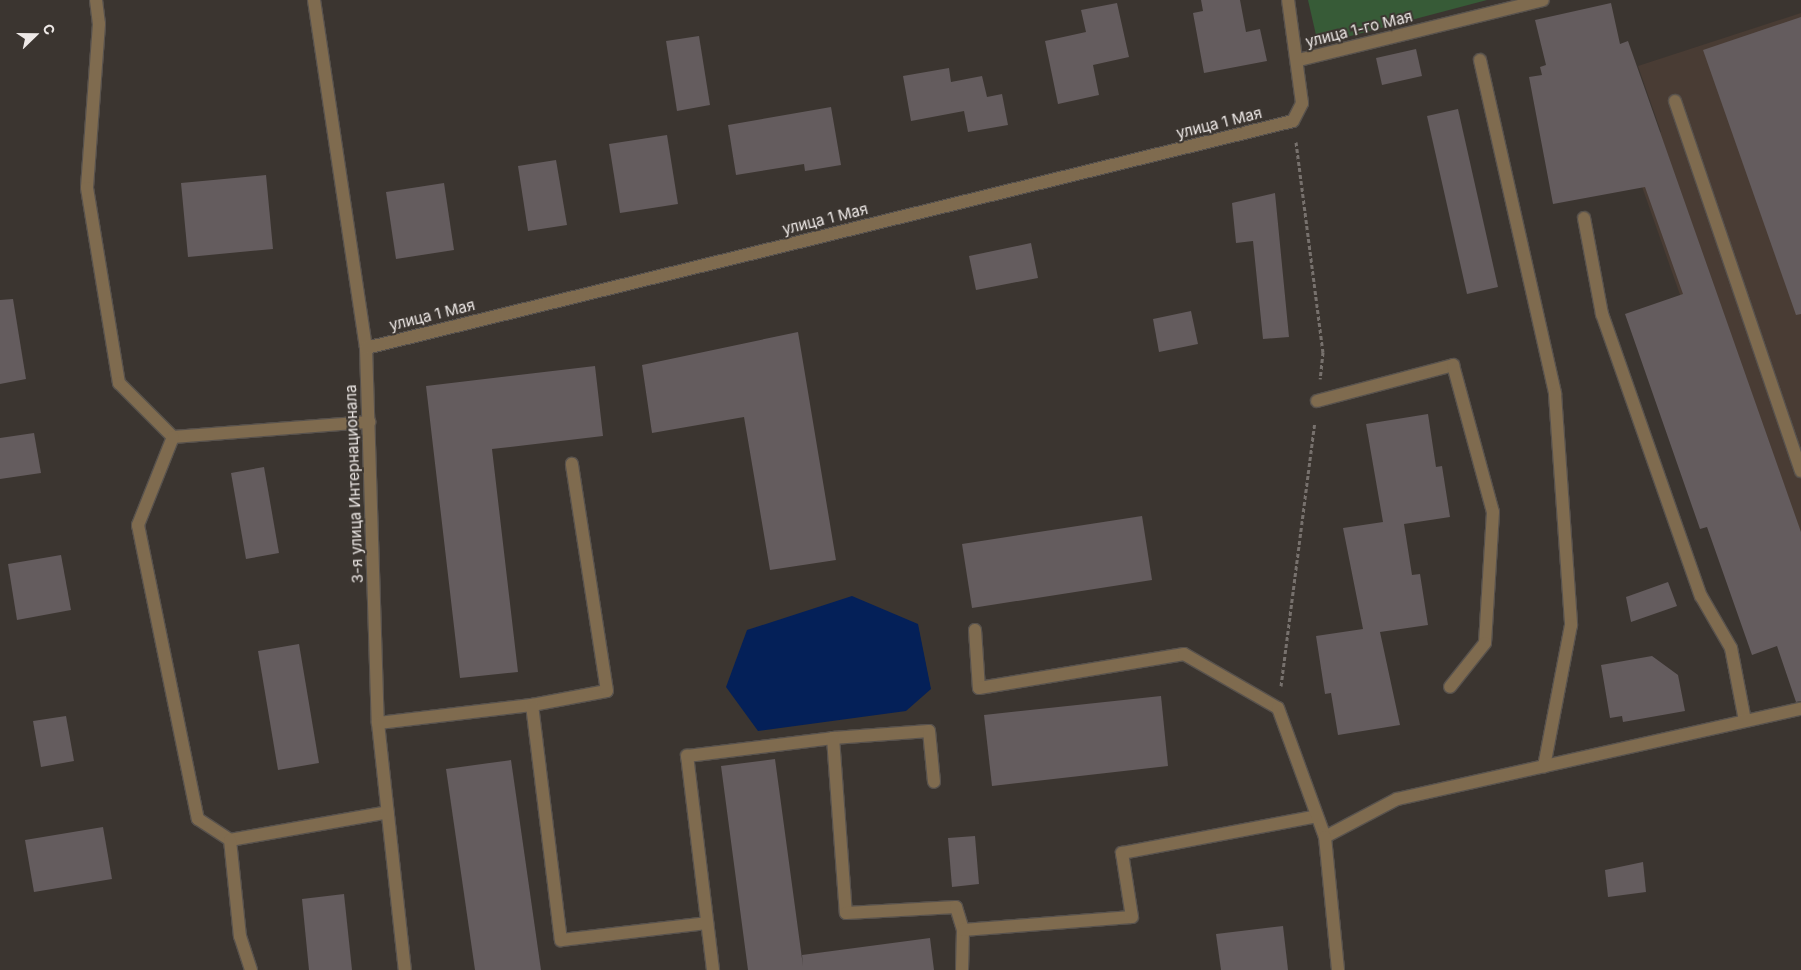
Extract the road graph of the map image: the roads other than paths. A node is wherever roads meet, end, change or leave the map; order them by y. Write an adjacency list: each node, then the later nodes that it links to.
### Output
1 (96, 0): 12 (street)
2 (314, 0): 9 (street, 3-я улица Интернационала)
3 (1288, 0): 5 (street)
4 (1543, 0): 5 (street, улица 1-го Мая)
5 (1299, 60): 9 (street, улица 1 Мая)
6 (1480, 60): 22 (street)
7 (1675, 101): 14 (street)
8 (1584, 218): 19 (street)
9 (366, 348): 11 (street, 3-я улица Интернационала)
10 (1317, 401): 16 (street)
11 (369, 422): 12 (street); 20 (street, 3-я улица Интернационала)
12 (173, 437): 27 (street)
13 (572, 464): 17 (street)
14 (1801, 471)
15 (975, 630): 25 (street)
16 (1450, 687)
17 (532, 705): 20 (street); 28 (street)
18 (1801, 709): 19 (street)
19 (1745, 721): 22 (street)
20 (378, 723): 24 (street, 3-я улица Интернационала)
21 (832, 738): 23 (street); 28 (street); 29 (street)
22 (1544, 766): 26 (street)
23 (934, 782)
24 (388, 812): 27 (street); 31 (street, 3-я улица Интернационала)
25 (1317, 816): 26 (street); 29 (street)
26 (1325, 837): 34 (street)
27 (230, 840): 30 (street)
28 (707, 923): 32 (street)
29 (962, 930): 33 (street)
30 (251, 970)
31 (405, 970)
32 (713, 970)
33 (962, 970)
34 (1338, 970)

